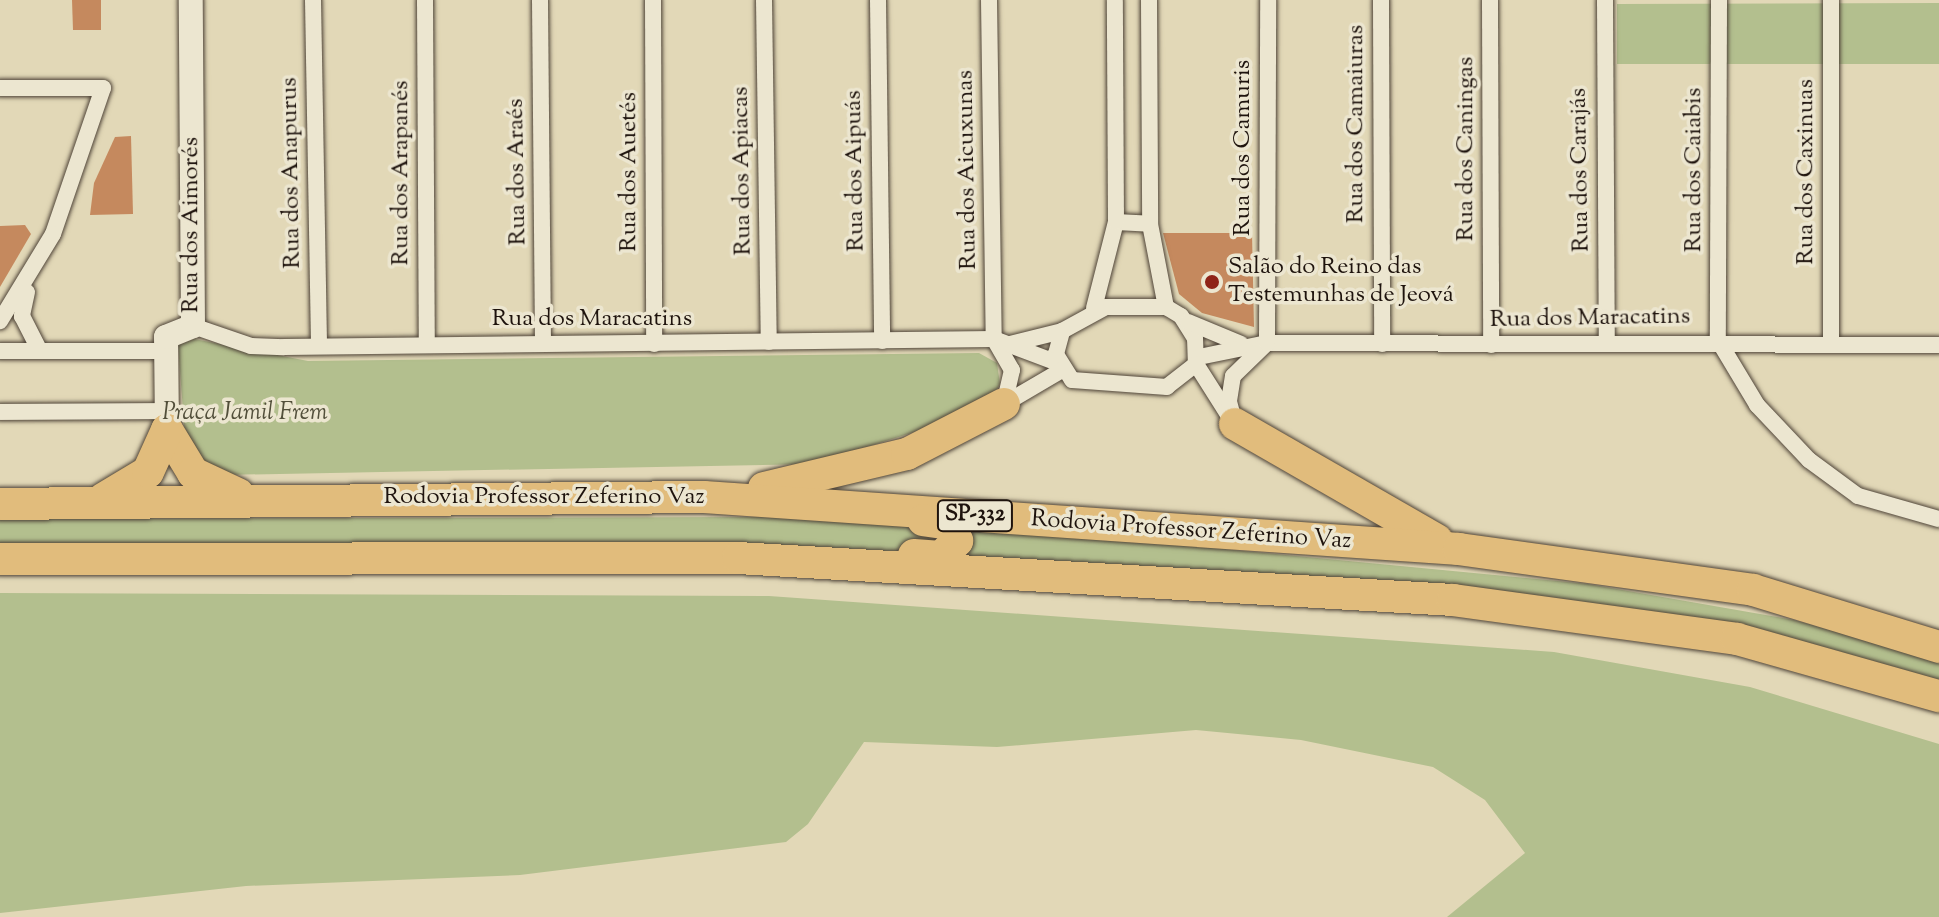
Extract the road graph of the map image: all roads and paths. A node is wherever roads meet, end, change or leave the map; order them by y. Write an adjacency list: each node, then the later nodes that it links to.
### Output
1 (191, 0): 25 (street, Rua dos Aimorés)
2 (313, 0): 38 (street, Rua dos Anapurus)
3 (425, 0): 39 (street, Rua dos Arapanés)
4 (540, 0): 32 (street, Rua dos Araés)
5 (653, 0): 34 (street, Rua dos Auetés)
6 (764, 0): 30 (street, Rua dos Apiacas)
7 (878, 0): 29 (street, Rua dos Aipuás)
8 (989, 0): 31 (street, Rua dos Aicuxunas)
9 (1115, 0): 18 (street)
10 (1149, 0): 19 (street)
11 (1268, 0): 33 (street, Rua dos Camuris)
12 (1381, 0): 36 (street, Rua dos Camaiuras)
13 (1490, 0): 40 (street, Rua dos Caningas)
14 (1605, 0): 27 (street, Rua dos Carajás)
15 (1719, 0): 28 (street, Rua dos Caiabis)
16 (1831, 0): 37 (street, Rua dos Caxinuas)
17 (0, 88): 20 (street)
18 (1116, 222): 19 (street); 22 (street)
19 (1150, 224): 21 (street)
20 (29, 283): 23 (street); 43 (street)
21 (1166, 307): 22 (street); 24 (street)
22 (1094, 308): 26 (street)
23 (0, 321)
24 (1188, 322): 35 (street, Rua dos Maracatins); 45 (street)
25 (193, 326): 38 (street, Rua dos Maracatins); 44 (street, Rua dos Aimorés)
26 (1062, 331): 31 (street, Rua dos Maracatins); 46 (street)
27 (1607, 339): 28 (street, Rua dos Maracatins); 40 (street, Rua dos Maracatins)
28 (1718, 340): 37 (street, Rua dos Maracatins); 56 (street)
29 (882, 341): 30 (street, Rua dos Maracatins); 31 (street, Rua dos Maracatins)
30 (769, 342): 34 (street, Rua dos Maracatins)
31 (1002, 342): 46 (street, Rua dos Maracatins); 47 (street)
32 (543, 343): 34 (street, Rua dos Maracatins); 39 (street, Rua dos Maracatins)
33 (1267, 343): 35 (street, Rua dos Maracatins); 36 (street, Rua dos Maracatins); 50 (street)
34 (654, 344)
35 (1241, 344): 45 (street, Rua dos Maracatins)
36 (1382, 344): 40 (street, Rua dos Maracatins)
37 (1831, 344): 41 (street, Rua dos Maracatins)
38 (319, 345): 39 (street, Rua dos Maracatins)
39 (427, 345)
40 (1491, 345)
41 (1939, 345)
42 (0, 351): 43 (street)
43 (40, 351): 44 (street)
44 (165, 351): 49 (street)
45 (1197, 360): 46 (street); 50 (street)
46 (1061, 367): 47 (street)
47 (1004, 404): 51 (highway)
48 (0, 412): 49 (street)
49 (166, 420): 52 (highway); 54 (highway)
50 (1235, 424): 57 (highway)
51 (704, 497): 53 (highway, Rodovia Professor Zeferino Vaz / SP-332); 57 (highway, Rodovia Professor Zeferino Vaz / SP-332)
52 (251, 498): 53 (highway, Rodovia Professor Zeferino Vaz / SP-332); 54 (highway, Rodovia Professor Zeferino Vaz / SP-332)
53 (405, 498): 59 (highway)
54 (95, 502): 55 (highway, Rodovia Professor Zeferino Vaz / SP-332)
55 (0, 504)
56 (1939, 519)
57 (1459, 549): 60 (highway, Rodovia Professor Zeferino Vaz / SP-332)
58 (0, 559): 59 (highway, SP-332)
59 (452, 559): 61 (highway, SP-332)
60 (1939, 647)
61 (1939, 696)

